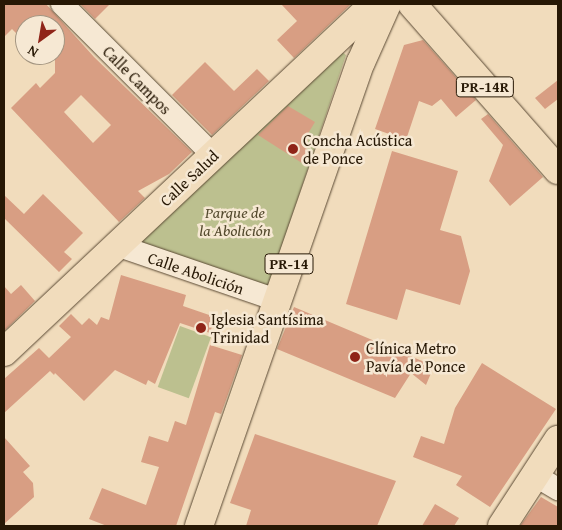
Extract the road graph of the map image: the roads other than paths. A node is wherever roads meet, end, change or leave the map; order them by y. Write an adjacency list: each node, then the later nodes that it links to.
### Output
1 (62, 4): 5 (street, Calle Campos)
2 (374, 4): 5 (main road, Calle Salud)
3 (386, 4): 8 (main road, PR-14)
4 (412, 4): 6 (main road, PR-14R)
5 (213, 155): 7 (main road, Calle Salud)
6 (558, 170)
7 (116, 245): 8 (street, Calle Abolición); 9 (main road, Calle Salud)
8 (277, 300): 12 (main road, PR-14)
9 (4, 352)
10 (558, 440): 11 (main road)
11 (547, 483): 13 (main road)
12 (199, 526)
13 (502, 526)

